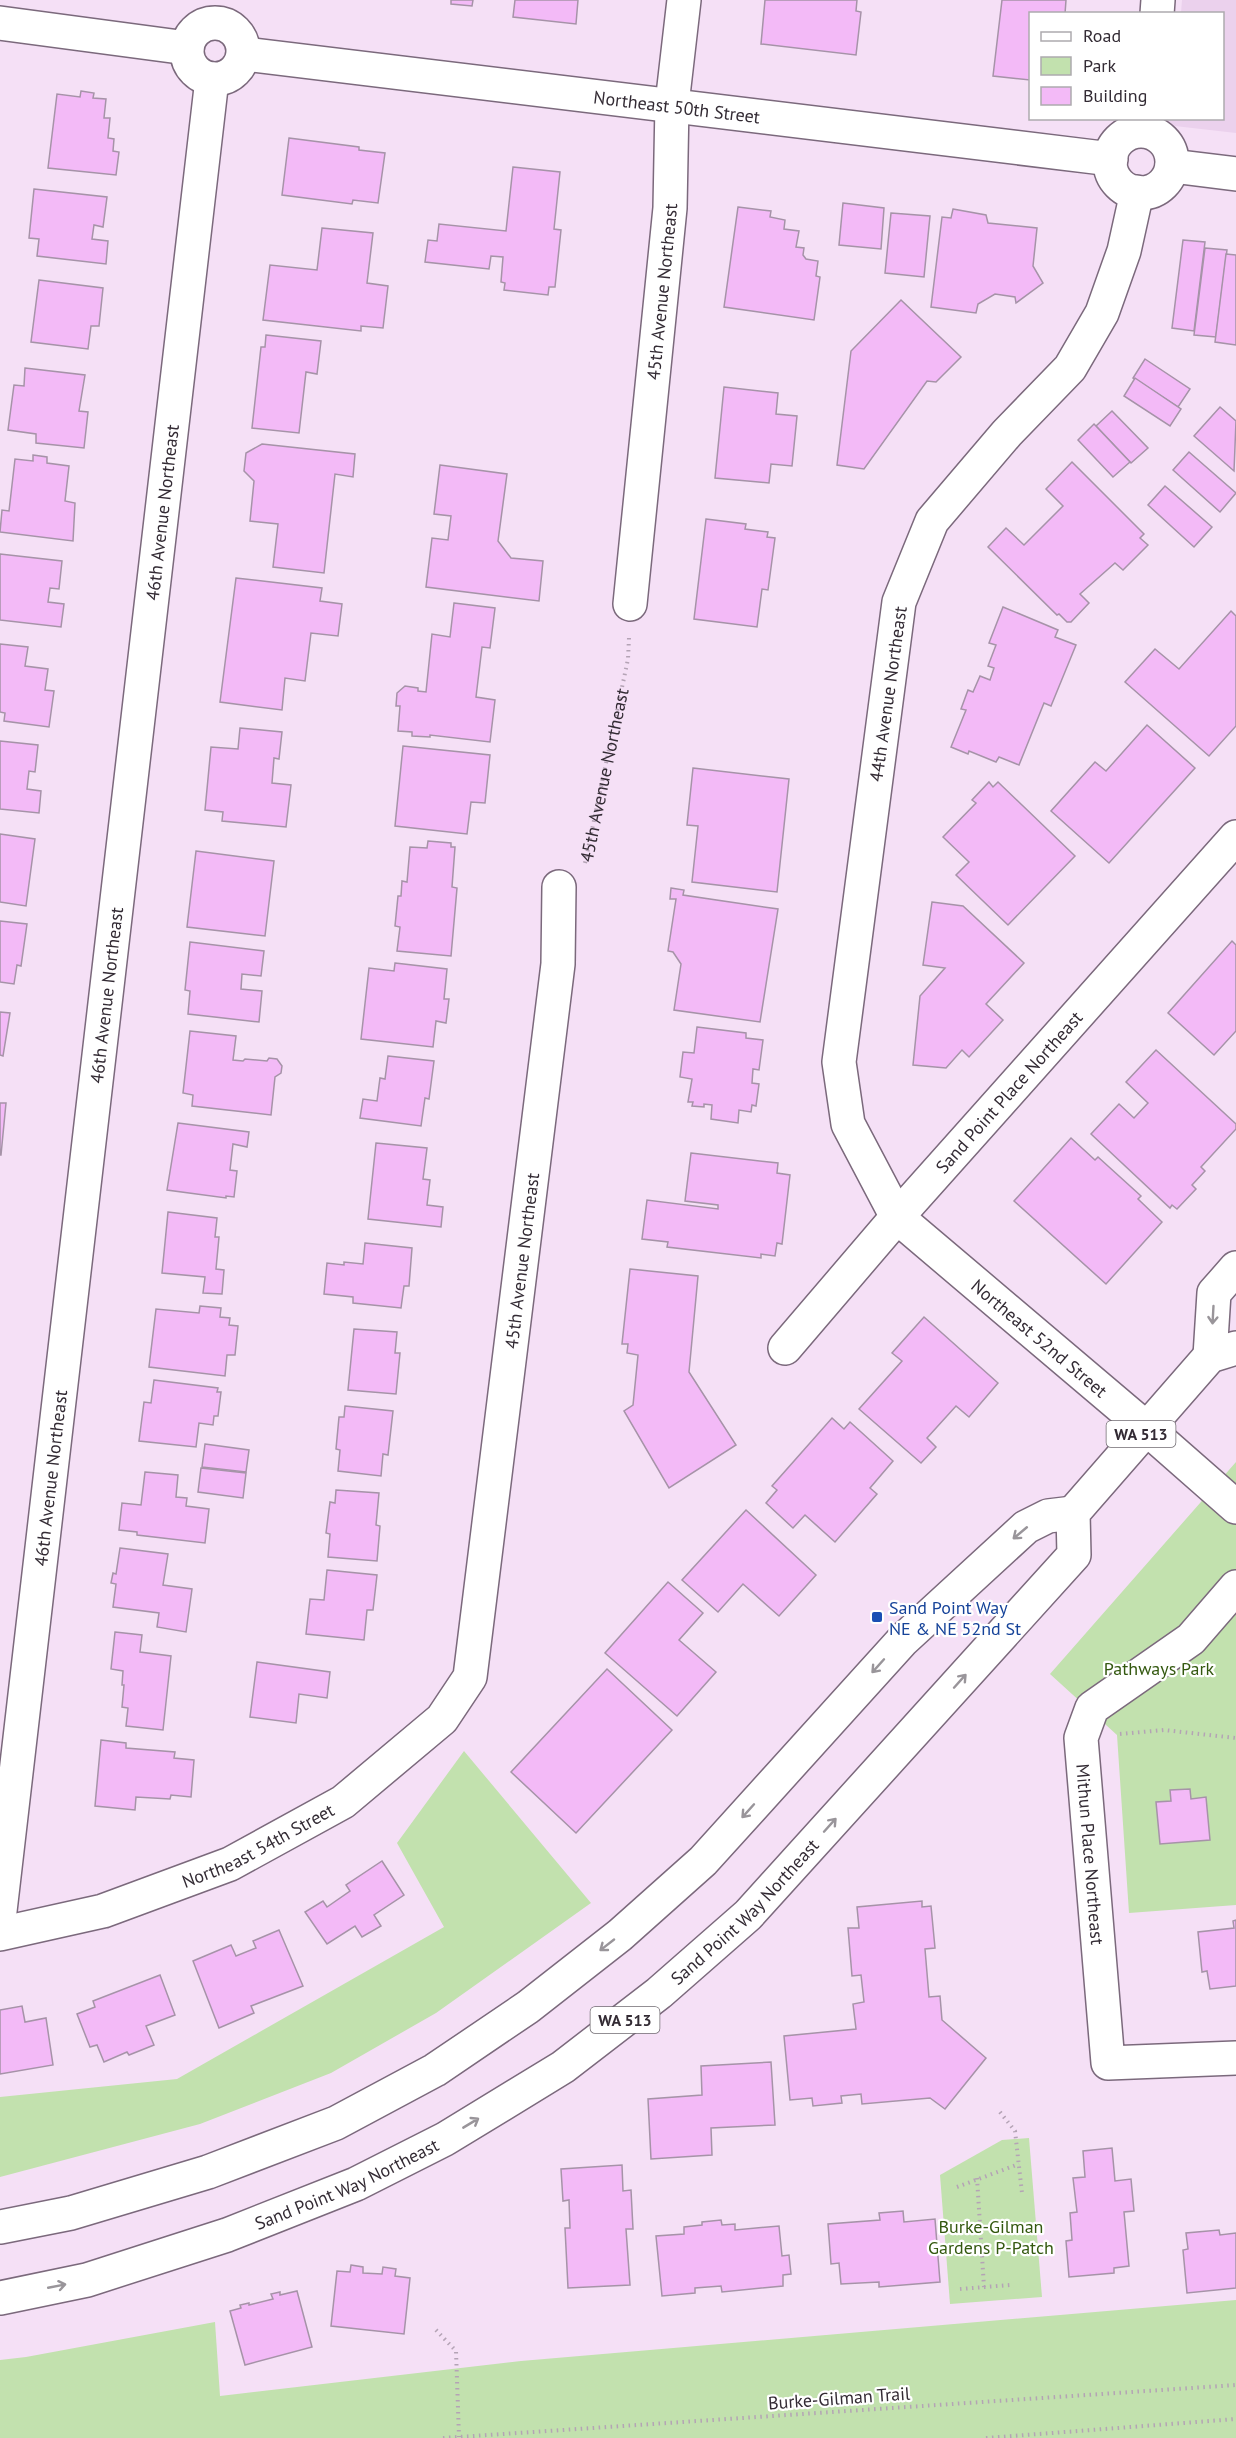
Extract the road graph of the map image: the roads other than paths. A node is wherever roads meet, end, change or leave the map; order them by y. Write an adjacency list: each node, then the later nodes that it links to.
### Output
1 (684, 0): 7 (street, 45th Avenue Northeast)
2 (220, 11): 4 (street); 5 (street)
3 (0, 23): 4 (street)
4 (187, 48): 6 (street)
5 (244, 54): 6 (street); 7 (street, Northeast 50th Street)
6 (212, 79): 25 (street, 46th Avenue Northeast)
7 (672, 104): 9 (street, Northeast 50th Street); 13 (street, 45th Avenue Northeast)
8 (1146, 125): 9 (street); 10 (street)
9 (1111, 159): 12 (street)
10 (1172, 166): 11 (street); 12 (street)
11 (1236, 174)
12 (1137, 192): 16 (street, 44th Avenue Northeast)
13 (630, 604)
14 (1236, 837): 16 (street, Sand Point Place Northeast)
15 (559, 887): 24 (street, 45th Avenue Northeast)
16 (897, 1217): 18 (street, Sand Point Place Northeast); 20 (street, Northeast 52nd Street)
17 (1236, 1268): 19 (street, WA 513, one-way to 19)
18 (785, 1348)
19 (1223, 1352): 20 (street, WA 513)
20 (1146, 1428): 21 (street, Northeast 52nd Street); 22 (street, WA 513)
21 (1236, 1507)
22 (1073, 1513): 28 (street, one-way to 28); 29 (street, Sand Point Way Northeast / WA 513, one-way to 22)
23 (1236, 1587): 27 (street, Mithun Place Northeast)
24 (470, 1677): 26 (street, Northeast 54th Street)
25 (0, 1911)
26 (0, 1934)
27 (1236, 2058)
28 (0, 2227)
29 (0, 2298)

